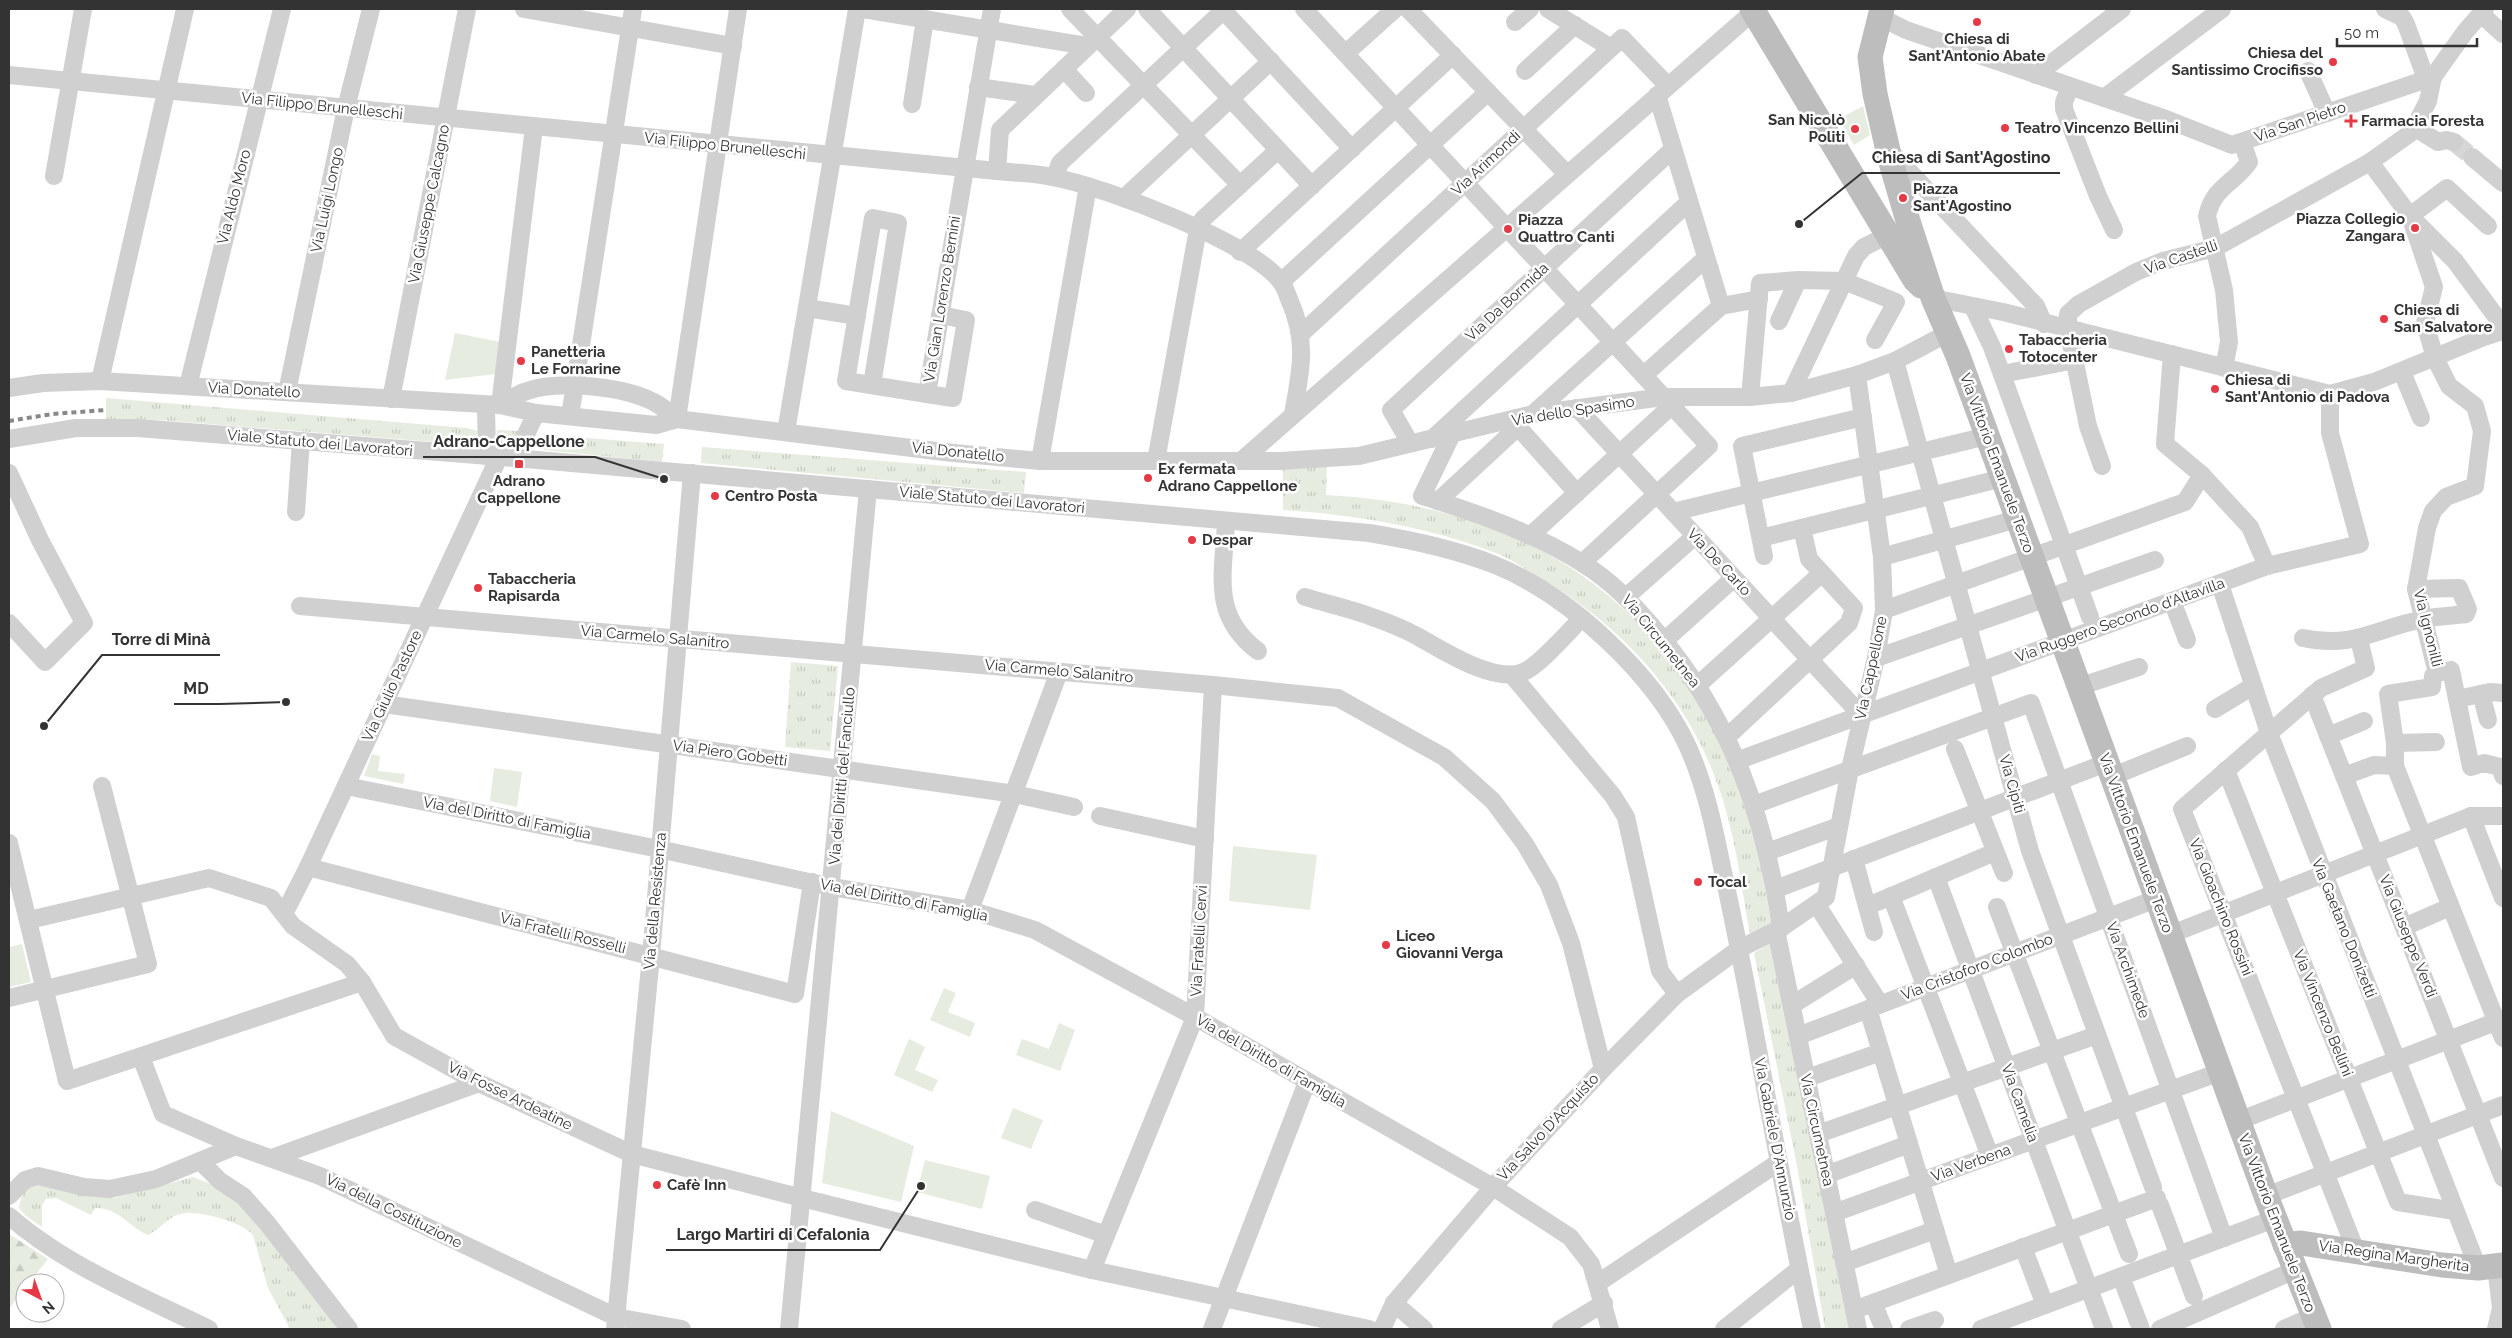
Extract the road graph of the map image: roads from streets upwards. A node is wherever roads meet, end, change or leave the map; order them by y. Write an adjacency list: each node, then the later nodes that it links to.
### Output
1 (83, 9): 46 (street)
2 (185, 9): 50 (street)
3 (282, 9): 56 (street, Via Aldo Moro)
4 (371, 9): 59 (street, Via Luigi Longo)
5 (467, 9): 62 (street, Via Giuseppe Calcagno)
6 (524, 9): 30 (street)
7 (633, 9): 30 (street)
8 (738, 9): 34 (street)
9 (857, 9): 76 (street)
10 (863, 9): 27 (street)
11 (992, 9): 31 (street, Via Gian Lorenzo Bernini)
12 (1070, 9): 33 (street)
13 (1127, 9): 33 (street)
14 (1147, 9): 35 (street)
15 (1223, 9): 35 (street); 39 (street)
16 (1395, 9): 37 (street)
17 (1408, 9): 38 (street)
18 (1530, 9): 28 (street)
19 (1548, 9): 29 (street)
20 (2122, 9): 44 (street)
21 (2222, 9): 57 (street)
22 (2385, 9): 45 (street)
23 (1753, 10): 51 (street); 80 (street)
24 (2483, 11): 32 (street); 45 (street)
25 (1313, 12): 37 (street)
26 (1881, 13): 44 (street, Via San Pietro); 75 (street, Via Vittorio Emanuele Terzo)
27 (925, 19): 31 (street); 58 (street)
28 (1515, 22)
29 (1575, 25): 36 (street); 41 (street)
30 (630, 28): 34 (street); 66 (street)
31 (988, 30): 33 (street); 48 (street, Via Gian Lorenzo Bernini)
32 (2503, 34)
33 (1092, 42): 40 (street); 47 (street)
34 (733, 46): 70 (street)
35 (1183, 48): 47 (street); 55 (street)
36 (1611, 48): 51 (street); 65 (street, Via Arimondi)
37 (1346, 53): 60 (street)
38 (1453, 56): 52 (street); 60 (street)
39 (1271, 61): 55 (street); 72 (street)
40 (1064, 69): 53 (street); 54 (street)
41 (1525, 71)
42 (2308, 71): 61 (street)
43 (9, 75): 46 (street, Via Filippo Brunelleschi)
44 (2036, 75): 49 (street, Via San Pietro)
45 (2430, 78): 61 (street, Via San Pietro); 64 (street, Via Castelli)
46 (70, 81): 50 (street, Via Filippo Brunelleschi); 83 (street)
47 (1144, 85): 67 (street); 84 (street)
48 (978, 87): 54 (street); 79 (street, Via Gian Lorenzo Bernini)
49 (2070, 87): 57 (street, Via San Pietro); 96 (street)
50 (166, 90): 56 (street, Via Filippo Brunelleschi); 131 (street)
51 (1663, 91): 73 (street); 82 (street)
52 (1488, 92): 65 (street); 71 (street)
53 (1086, 93)
54 (1036, 95): 81 (street)
55 (1231, 99): 67 (street); 74 (street)
56 (258, 100): 59 (street, Via Filippo Brunelleschi); 134 (street, Via Aldo Moro)
57 (2110, 100): 68 (street, Via San Pietro)
58 (912, 104)
59 (346, 108): 62 (street, Via Filippo Brunelleschi); 136 (street, Via Luigi Longo)
60 (1396, 108): 71 (street); 72 (street)
61 (2327, 113): 68 (street, Via San Pietro)
62 (446, 118): 63 (street, Via Filippo Brunelleschi); 141 (street, Via Giuseppe Calcagno)
63 (534, 127): 66 (street, Via Filippo Brunelleschi); 143 (street)
64 (2414, 127): 69 (street); 78 (street, Via Castelli)
65 (1524, 129): 82 (street); 85 (street, Via Arimondi)
66 (614, 135): 70 (street, Via Filippo Brunelleschi); 132 (street)
67 (1192, 135): 87 (street); 90 (street)
68 (2242, 142): 98 (street)
69 (2454, 142)
70 (719, 145): 76 (street, Via Filippo Brunelleschi); 151 (street)
71 (1430, 145): 85 (street); 104 (street)
72 (1352, 149): 89 (street)
73 (1673, 149): 91 (street); 101 (street, Via Da Bormida)
74 (1278, 150): 87 (street); 89 (street)
75 (1889, 154): 80 (street); 106 (street, Via Vittorio Emanuele Terzo); 114 (street)
76 (832, 156): 79 (street, Via Filippo Brunelleschi); 110 (street)
77 (2472, 158): 86 (street)
78 (2370, 162): 92 (street); 98 (street, Via Castelli)
79 (964, 168): 81 (street, Via Filippo Brunelleschi); 112 (street, Via Gian Lorenzo Bernini)
80 (1848, 169): 97 (street)
81 (997, 171): 84 (street, Via Filippo Brunelleschi)
82 (1567, 174): 94 (street)
83 (54, 176)
84 (1055, 177): 88 (street, Via Filippo Brunelleschi)
85 (1465, 182): 94 (street); 118 (street, Via Arimondi)
86 (2503, 183)
87 (1240, 185): 95 (street)
88 (1088, 186): 90 (street, Via Filippo Brunelleschi); 163 (street)
89 (1312, 186): 99 (street)
90 (1124, 198): 95 (street, Via Filippo Brunelleschi)
91 (1689, 202): 100 (street); 107 (street)
92 (2410, 216): 93 (street); 115 (street); 123 (street)
93 (2488, 226)
94 (1506, 227): 101 (street); 146 (street)
95 (1198, 229): 99 (street, Via Filippo Brunelleschi); 164 (street)
96 (2114, 230)
97 (1888, 235): 103 (street); 106 (street)
98 (2215, 248): 116 (street, Via Castelli); 126 (street)
99 (1240, 252): 104 (street, Via Filippo Brunelleschi)
100 (1706, 258): 108 (street); 121 (street)
101 (1544, 267): 107 (street); 159 (street, Via Da Bormida)
102 (1798, 280): 103 (street); 105 (street); 113 (street)
103 (1844, 280): 120 (street); 137 (street)
104 (1281, 282): 118 (street)
105 (1759, 298): 108 (street); 140 (street)
106 (1933, 298): 109 (street); 119 (street, Via Vittorio Emanuele Terzo)
107 (1578, 304): 121 (street); 156 (street)
108 (1721, 306): 129 (street)
109 (1973, 307): 114 (street); 128 (street)
110 (807, 308): 111 (street); 153 (street)
111 (857, 316): 133 (street, Via Gian Lorenzo Bernini); 133 (street, Via Gian Lorenzo Bernini)
112 (940, 316): 138 (street, Via Gian Lorenzo Bernini); 138 (street)
113 (1779, 321)
114 (2044, 324): 116 (street)
115 (2503, 326)
116 (2068, 329): 122 (street); 124 (street)
117 (2503, 331): 123 (street)
118 (1302, 333): 146 (street)
119 (1948, 333): 125 (street, Via dello Spasimo); 155 (street, Via Vittorio Emanuele Terzo)
120 (1875, 340)
121 (1613, 342): 129 (street); 147 (street)
122 (2172, 354): 126 (street); 170 (street)
123 (2435, 358): 127 (street); 200 (street, Via Ignonilli)
124 (2075, 360): 128 (street); 167 (street)
125 (1897, 367): 130 (street, Via dello Spasimo); 160 (street, Via Cipitì)
126 (2224, 368): 139 (street)
127 (2402, 372): 139 (street); 150 (street)
128 (2002, 374): 188 (street)
129 (1644, 375): 142 (street)
130 (1854, 378): 137 (street, Via dello Spasimo); 149 (street, Via Cappellone)
131 (100, 381): 134 (street, Via Donatello); 135 (street, Via Donatello)
132 (576, 385): 143 (street); 148 (street); 151 (street)
133 (872, 385): 138 (street, Via Gian Lorenzo Bernini)
134 (188, 386): 136 (street, Via Donatello)
135 (9, 388)
136 (287, 392): 141 (street, Via Donatello)
137 (1791, 393): 140 (street, Via dello Spasimo)
138 (927, 394)
139 (2330, 394): 194 (street, Via Ruggero Secondo d'Altavilla)
140 (1750, 396): 142 (street, Via dello Spasimo)
141 (391, 399): 143 (street, Via Donatello)
142 (1672, 400): 144 (street, Via dello Spasimo); 161 (street); 175 (street)
143 (493, 405): 145 (street, Via Donatello); 162 (street)
144 (1577, 408): 147 (street, Via dello Spasimo); 161 (street, Via De Carlo)
145 (536, 413): 148 (street, Via Donatello); 162 (street, Via Giulio Pastore)
146 (1293, 414): 165 (street)
147 (1533, 414): 152 (street, Via dello Spasimo)
148 (570, 416): 151 (street, Via Donatello)
149 (1862, 417): 166 (street, Via Cappellone); 174 (street)
150 (2421, 418)
151 (677, 419): 153 (street, Via Donatello)
152 (1517, 423): 154 (street, Via dello Spasimo); 173 (street); 177 (street)
153 (786, 432): 163 (street, Via Donatello)
154 (1452, 434): 156 (street, Via dello Spasimo); 177 (street)
155 (1987, 436): 160 (street); 171 (street, Via Vittorio Emanuele Terzo)
156 (1432, 438): 159 (street, Via dello Spasimo)
157 (9, 439): 158 (street, Viale Statuto dei Lavoratori)
158 (301, 441): 162 (street, Viale Statuto dei Lavoratori); 179 (street)
159 (1410, 444): 165 (street, Via dello Spasimo)
160 (1920, 452): 166 (street); 176 (street, Via Cipitì)
161 (1619, 454): 173 (street); 175 (street, Via De Carlo)
162 (500, 457): 169 (street, Viale Statuto dei Lavoratori); 208 (street, Via Giulio Pastore)
163 (1040, 461): 164 (street, Via Donatello)
164 (1156, 461): 165 (street, Via Donatello)
165 (1242, 461)
166 (1869, 464): 174 (street); 178 (street, Via Cappellone)
167 (2102, 466)
168 (9, 473): 212 (street)
169 (692, 473): 172 (street, Viale Statuto dei Lavoratori); 215 (street, Via della Resistenza)
170 (2202, 475): 188 (street); 194 (street)
171 (2003, 478): 176 (street); 181 (street, Via Vittorio Emanuele Terzo)
172 (868, 489): 182 (street, Viale Statuto dei Lavoratori); 221 (street, Via dei Diritti del Fanciullo)
173 (1577, 493): 184 (street)
174 (1751, 493): 180 (street); 186 (street)
175 (1656, 494): 180 (street, Via De Carlo); 193 (street)
176 (1932, 496): 178 (street); 187 (street, Via Cipitì)
177 (1430, 499): 184 (street, Via Circumetnea)
178 (1875, 510): 183 (street); 191 (street, Via Cappellone)
179 (296, 512)
180 (1673, 512): 185 (street, Via De Carlo)
181 (2017, 519): 187 (street); 190 (street, Via Vittorio Emanuele Terzo)
182 (1226, 521): 209 (street, Viale Statuto dei Lavoratori); 220 (street)
183 (1802, 528): 186 (street); 195 (street)
184 (1530, 536): 193 (street, Via Circumetnea)
185 (1695, 536): 196 (street, Via De Carlo); 202 (street)
186 (1760, 538): 189 (street)
187 (1944, 540): 191 (street); 197 (street, Via Cipitì)
188 (2064, 544): 190 (street); 199 (street)
189 (1764, 556)
190 (2030, 556): 197 (street); 203 (street, Via Vittorio Emanuele Terzo)
191 (1882, 557): 206 (street, Via Cappellone)
192 (2155, 560): 199 (street)
193 (1582, 563): 202 (street, Via Circumetnea)
194 (2267, 566): 198 (street, Via Ruggero Secondo d'Altavilla)
195 (1822, 573): 210 (street); 223 (street)
196 (1734, 578): 210 (street, Via De Carlo); 218 (street)
197 (1956, 583): 206 (street); 213 (street, Via Cipitì)
198 (2220, 584): 204 (street, Via Ruggero Secondo d'Altavilla); 232 (street, Via Gaetano Donizetti)
199 (2079, 587): 203 (street); 207 (street)
200 (2416, 589): 211 (street, Via Ignonilli); 211 (street)
201 (1305, 597): 228 (street)
202 (1626, 597): 218 (street, Via Circumetnea)
203 (2046, 598): 213 (street); 219 (street, Via Vittorio Emanuele Terzo)
204 (2172, 601): 217 (street); 219 (street, Via Ruggero Secondo d'Altavilla)
205 (300, 606): 208 (street, Via Carmelo Salanitro)
206 (1884, 610): 222 (street, Via Cappellone)
207 (2090, 617)
208 (424, 618): 215 (street, Via Carmelo Salanitro); 237 (street, Via Giulio Pastore)
209 (1582, 618): 228 (street); 307 (street, Viale Statuto dei Lavoratori)
210 (1771, 618): 223 (street, Via De Carlo); 230 (street)
211 (2423, 619): 216 (street); 227 (street, Via Ignonilli)
212 (9, 623)
213 (1968, 626): 222 (street); 226 (street, Via Cipitì)
214 (2303, 638): 216 (street)
215 (678, 639): 221 (street, Via Carmelo Salanitro); 248 (street, Via della Resistenza)
216 (2359, 639): 235 (street, Via Gioachino Rossini)
217 (2187, 640)
218 (1664, 641): 230 (street, Via Circumetnea)
219 (2062, 642): 226 (street, Via Ruggero Secondo d'Altavilla); 231 (street, Via Vittorio Emanuele Terzo)
220 (1258, 651)
221 (853, 654): 225 (street, Via Carmelo Salanitro); 253 (street, Via dei Diritti del Fanciullo)
222 (1876, 658): 239 (street, Via Cappellone)
223 (1810, 660): 239 (street, Via De Carlo); 245 (street)
224 (2139, 667): 231 (street)
225 (1059, 672): 229 (street, Via Carmelo Salanitro); 262 (street)
226 (1980, 672): 239 (street, Via Ruggero Secondo d'Altavilla); 240 (street, Via Cipitì)
227 (2437, 673): 236 (street, Via Ignonilli); 247 (street)
228 (1512, 675): 315 (street)
229 (1213, 685): 272 (street, Via Fratelli Cervi); 330 (street, Via Carmelo Salanitro)
230 (1698, 685): 245 (street, Via Circumetnea)
231 (2078, 686): 255 (street, Via Vittorio Emanuele Terzo)
232 (2253, 686): 238 (street); 243 (street, Via Gaetano Donizetti)
233 (2503, 693): 234 (street)
234 (2481, 694): 236 (street); 241 (street)
235 (2312, 695): 243 (street, Via Gioachino Rossini); 244 (street, Via Giuseppe Verdi)
236 (2457, 699): 258 (street, Via Ignonilli)
237 (384, 704): 248 (street, Via Piero Gobetti); 261 (street, Via Giulio Pastore)
238 (2215, 709)
239 (1862, 716): 251 (street, Via Ruggero Secondo d'Altavilla); 254 (street, Via Cappellone)
240 (1993, 717): 254 (street); 259 (street, Via Archimede); 263 (street, Via Cipitì)
241 (2488, 720)
242 (2364, 722): 244 (street)
243 (2269, 733): 256 (street, Via Gioachino Rossini); 283 (street, Via Gaetano Donizetti)
244 (2328, 736): 257 (street, Via Giuseppe Verdi)
245 (1727, 737): 251 (street, Via Circumetnea)
246 (2436, 742): 247 (street)
247 (2395, 743): 252 (street)
248 (668, 744): 253 (street, Via Piero Gobetti); 274 (street, Via della Resistenza)
249 (2187, 746): 255 (street)
250 (1955, 749): 266 (street)
251 (1738, 760): 264 (street, Via Circumetnea)
252 (2395, 766): 257 (street); 271 (street)
253 (842, 769): 262 (street, Via Piero Gobetti); 286 (street, Via dei Diritti del Fanciullo)
254 (1850, 769): 264 (street); 270 (street, Via Cappellone)
255 (2108, 770): 259 (street); 292 (street, Via Vittorio Emanuele Terzo)
256 (2226, 770): 288 (street, Via Vincenzo Bellini); 298 (street, Via Gioachino Rossini)
257 (2344, 776): 277 (street, Via Giuseppe Verdi)
258 (2503, 776)
259 (2059, 780): 263 (street); 300 (street, Via Archimede)
260 (102, 786): 289 (street)
261 (346, 786): 274 (street, Via del Diritto di Famiglia); 279 (street, Via Giulio Pastore)
262 (1015, 794): 265 (street, Via Piero Gobetti); 297 (street)
263 (2015, 798): 266 (street); 306 (street, Via Cipitì)
264 (1754, 805): 275 (street, Via Circumetnea)
265 (1074, 807)
266 (1979, 811): 276 (street); 278 (street)
267 (1100, 816): 272 (street)
268 (2471, 816): 269 (street); 271 (street); 281 (street)
269 (2503, 816)
270 (1839, 826): 275 (street); 280 (street, Via Cappellone)
271 (2422, 835): 277 (street); 296 (street)
272 (1205, 839): 319 (street, Via Fratelli Cervi)
273 (9, 843): 301 (street)
274 (659, 848): 285 (street, Via del Diritto di Famiglia); 309 (street, Via della Resistenza)
275 (1767, 852): 287 (street, Via Circumetnea)
276 (1995, 852): 282 (street); 284 (street)
277 (2375, 854): 283 (street); 302 (street, Via Giuseppe Verdi)
278 (1854, 859): 280 (street); 294 (street)
279 (308, 867): 299 (street, Via Giulio Pastore); 309 (street, Via Fratelli Rosselli)
280 (1832, 868): 287 (street); 293 (street, Via Cappellone)
281 (2498, 869): 291 (street)
282 (2004, 874)
283 (2322, 875): 288 (street); 328 (street, Via Gaetano Donizetti)
284 (1936, 877): 290 (street); 311 (street, Via Camelia)
285 (812, 882): 286 (street, Via del Diritto di Famiglia); 309 (street, Via Fratelli Rosselli)
286 (832, 886): 297 (street, Via del Diritto di Famiglia); 363 (street, Via dei Diritti del Fanciullo)
287 (1776, 889): 303 (street, Via Circumetnea)
288 (2275, 893): 298 (street); 333 (street, Via Vincenzo Bellini)
289 (132, 896): 299 (street, Via Fosse Ardeatine); 301 (street, Via Fosse Ardeatine); 314 (street)
290 (1891, 896): 294 (street); 313 (street)
291 (2503, 898)
292 (2156, 899): 300 (street, Via Cristoforo Colombo); 305 (street, Via Vittorio Emanuele Terzo)
293 (1817, 904): 303 (street, Via Cappellone); 310 (street)
294 (1868, 906): 304 (street)
295 (1997, 906): 308 (street)
296 (2450, 907): 302 (street); 320 (street)
297 (970, 910): 319 (street, Via del Diritto di Famiglia)
298 (2224, 913): 305 (street); 338 (street, Via Gioachino Rossini)
299 (284, 914): 312 (street, Via Fosse Ardeatine)
300 (2109, 917): 306 (street, Via Cristoforo Colombo); 337 (street, Via Archimede)
301 (29, 920): 314 (street)
302 (2404, 926): 324 (street, Via Giuseppe Verdi)
303 (1778, 929): 307 (street, Via Cappellone); 317 (street, Via Circumetnea)
304 (1874, 932)
305 (2169, 934): 331 (street, Via Vittorio Emanuele Terzo)
306 (2061, 935): 308 (street, Via Cristoforo Colombo); 321 (street, Via Cipitì)
307 (1740, 949): 315 (street, Via Salvo D'Acquisto); 355 (street, Via Gabriele D'Annunzio)
308 (2015, 953): 311 (street, Via Cristoforo Colombo); 325 (street)
309 (650, 956): 351 (street, Via della Resistenza)
310 (1856, 965): 317 (street); 318 (street)
311 (1970, 970): 313 (street, Via Cristoforo Colombo); 329 (street, Via Camelia)
312 (362, 982): 327 (street); 335 (street, Via Fosse Ardeatine)
313 (1926, 987): 318 (street, Via Cristoforo Colombo); 336 (street)
314 (45, 988): 316 (street); 327 (street)
315 (1677, 994): 330 (street, Via Salvo D'Acquisto)
316 (9, 998)
317 (1792, 1006): 322 (street, Via Circumetnea)
318 (1874, 1007): 322 (street, Via Cristoforo Colombo); 326 (street)
319 (1195, 1017): 334 (street, Via del Diritto di Famiglia); 372 (street, Via Fratelli Cervi)
320 (2500, 1020): 323 (street); 324 (street)
321 (2097, 1035): 325 (street); 341 (street, Via Cipitì)
322 (1798, 1036): 332 (street, Via Circumetnea)
323 (2503, 1038)
324 (2449, 1040): 328 (street); 342 (street, Via Giuseppe Verdi)
325 (2052, 1051): 329 (street); 344 (street)
326 (1881, 1052): 332 (street); 340 (street)
327 (141, 1056): 349 (street, Via della Costituzione)
328 (2396, 1060): 333 (street); 346 (street, Via Gaetano Donizetti)
329 (2006, 1067): 336 (street); 347 (street, Via Camelia)
330 (1603, 1069): 360 (street, Via Salvo D'Acquisto)
331 (2220, 1072): 337 (street, Via Verbena); 343 (street, Via Vittorio Emanuele Terzo)
332 (1806, 1078): 345 (street, Via Circumetnea)
333 (2348, 1079): 338 (street); 350 (street, Via Vincenzo Bellini)
334 (1306, 1082): 360 (street, Via del Diritto di Famiglia); 389 (street)
335 (479, 1083): 351 (street, Via Fosse Ardeatine); 353 (street)
336 (1962, 1083): 340 (street); 352 (street)
337 (2171, 1090): 341 (street, Via Verbena); 373 (street, Via Archimede)
338 (2296, 1099): 343 (street); 356 (street, Via Gioachino Rossini)
339 (2503, 1105): 342 (street)
340 (1897, 1106): 345 (street); 348 (street)
341 (2124, 1107): 344 (street, Via Verbena); 362 (street, Via Cipitì)
342 (2478, 1115): 346 (street); 358 (street, Via Giuseppe Verdi)
343 (2238, 1121): 364 (street, Via Vittorio Emanuele Terzo)
344 (2079, 1124): 347 (street, Via Verbena); 368 (street)
345 (1818, 1134): 357 (street, Via Circumetnea)
346 (2426, 1135): 350 (street); 366 (street, Via Gaetano Donizetti)
347 (2034, 1140): 352 (street, Via Verbena); 371 (street, Via Camelia)
348 (1909, 1144): 357 (street); 359 (street)
349 (236, 1146): 353 (street, Via della Costituzione); 354 (street)
350 (2378, 1153): 356 (street); 366 (street, Via Vincenzo Bellini)
351 (632, 1154): 363 (street, Via Fosse Ardeatine); 398 (street, Via della Resistenza)
352 (1990, 1156): 359 (street, Via Verbena)
353 (272, 1158): 398 (street, Via della Costituzione)
354 (200, 1161): 361 (street); 400 (street)
355 (1779, 1162): 381 (street, Via Gabriele D'Annunzio); 386 (street)
356 (2325, 1173): 364 (street); 376 (street, Via Gioachino Rossini)
357 (1826, 1175): 367 (street, Via Circumetnea)
358 (2503, 1178)
359 (1920, 1182): 367 (street, Via Verbena); 370 (street)
360 (1493, 1186): 386 (street, Via del Diritto di Famiglia); 390 (street, Via Salvo D'Acquisto)
361 (9, 1196)
362 (2157, 1196): 368 (street); 378 (street, Via Cipitì)
363 (797, 1202): 383 (street, Via Fosse Ardeatine); 405 (street)
364 (2270, 1207): 373 (street); 374 (street, Via Vittorio Emanuele Terzo)
365 (1036, 1210): 372 (street)
366 (2455, 1211): 380 (street, Via Gaetano Donizetti)
367 (1834, 1214): 379 (street, Via Circumetnea)
368 (2113, 1214): 371 (street); 377 (street)
369 (9, 1216): 403 (street)
370 (1935, 1230): 379 (street); 384 (street)
371 (2067, 1231): 375 (street); 387 (street, Via Camelia)
372 (1106, 1235): 383 (street, Via Fratelli Cervi)
373 (2224, 1238): 378 (street)
374 (2285, 1245): 376 (street, Via Regina Margherita); 382 (street, Via Vittorio Emanuele Terzo)
375 (2022, 1248): 384 (street); 393 (street)
376 (2356, 1251): 380 (street, Via Regina Margherita)
377 (2128, 1254)
378 (2178, 1255): 385 (street); 388 (street, Via Cipitì)
379 (1844, 1263): 395 (street, Via Circumetnea)
380 (2492, 1266): 394 (street, Via Gaetano Donizetti)
381 (1799, 1269): 411 (street); 412 (street, Via Gabriele D'Annunzio)
382 (2295, 1270): 399 (street, Via Vittorio Emanuele Terzo); 402 (street)
383 (1100, 1271): 389 (street)
384 (1949, 1275): 392 (street)
385 (2121, 1277): 387 (street); 418 (street)
386 (1598, 1283): 391 (street, Via del Diritto di Famiglia)
387 (2089, 1289): 393 (street); 417 (street, Via Camelia)
388 (2194, 1296)
389 (1224, 1297): 401 (street); 406 (street)
390 (1394, 1303): 407 (street, Via Salvo D'Acquisto); 408 (street)
391 (1604, 1303): 409 (street); 410 (street, Via del Diritto di Famiglia)
392 (1873, 1303): 395 (street); 414 (street)
393 (2045, 1305): 397 (street)
394 (2502, 1308): 420 (street)
395 (1854, 1310): 413 (street, Via Circumetnea)
396 (1935, 1320): 415 (street)
397 (2022, 1322): 416 (street)
398 (616, 1323): 404 (street, Via della Costituzione)
399 (2316, 1323): 419 (street)
400 (351, 1327)
401 (1358, 1328)
402 (2167, 1328)
403 (209, 1329)
404 (682, 1329)
405 (789, 1329)
406 (1212, 1329)
407 (1382, 1329)
408 (1424, 1329)
409 (1560, 1329)
410 (1610, 1329)
411 (1724, 1329)
412 (1812, 1329)
413 (1858, 1329)
414 (1884, 1329)
415 (1909, 1329)
416 (1981, 1329)
417 (2104, 1329)
418 (2141, 1329)
419 (2284, 1329)
420 (2496, 1329)

